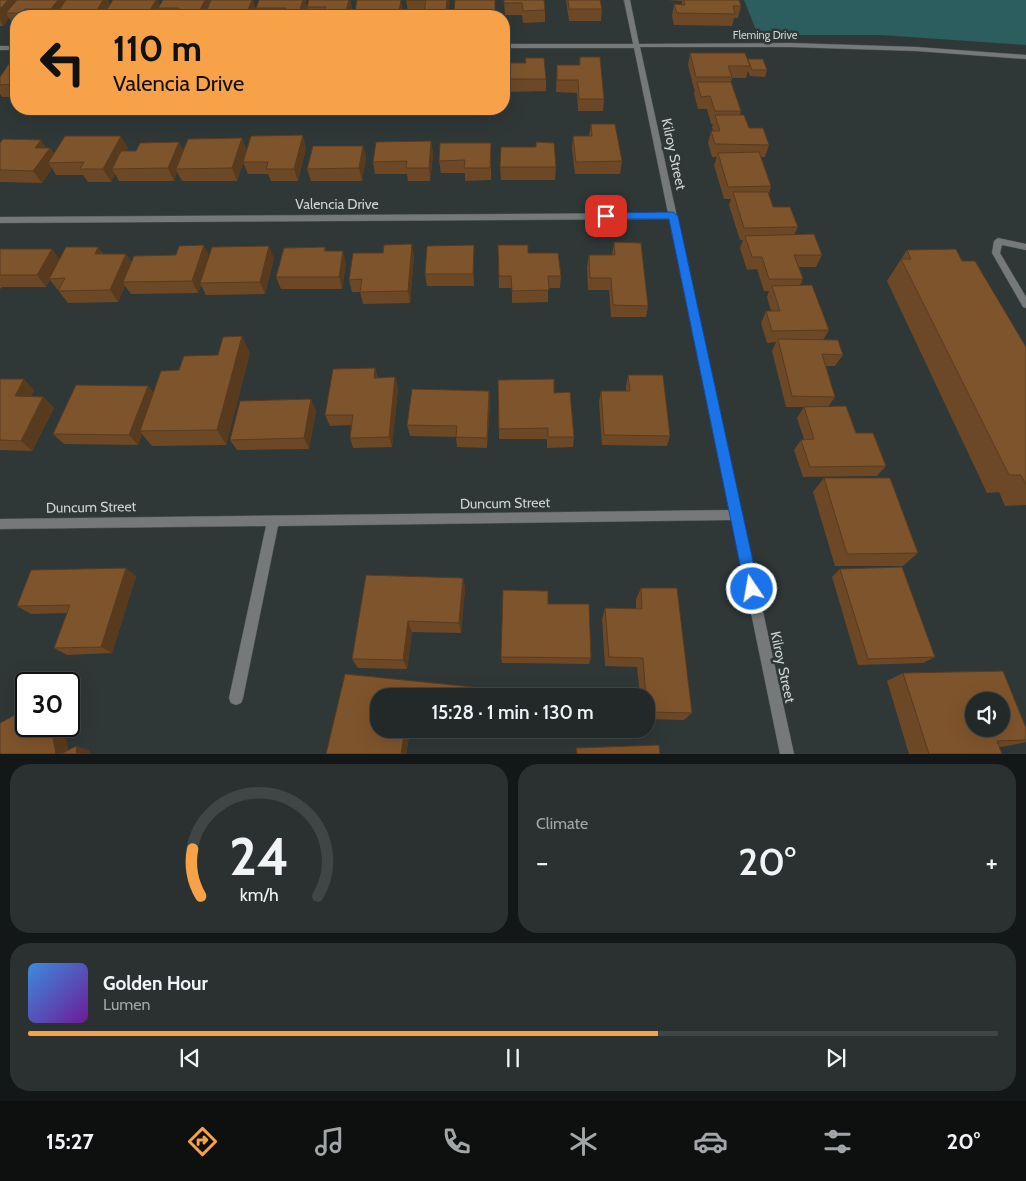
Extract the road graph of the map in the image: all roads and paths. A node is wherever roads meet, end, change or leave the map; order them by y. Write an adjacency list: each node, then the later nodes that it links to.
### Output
1 (628, 0): 3 (street, Kilroy Street)
2 (510, 46): 3 (street, Fleming Drive)
3 (637, 46): 4 (street, Fleming Drive); 5 (street, Kilroy Street)
4 (1026, 57)
5 (673, 216): 6 (street, Valencia Drive); 9 (street, Kilroy Street)
6 (0, 220)
7 (1026, 247): 8 (street)
8 (1026, 305)
9 (737, 515): 10 (street, Duncum Street); 13 (street, Kilroy Street)
10 (272, 520): 11 (street, Duncum Street); 12 (street)
11 (0, 524)
12 (236, 698)
13 (788, 754)

